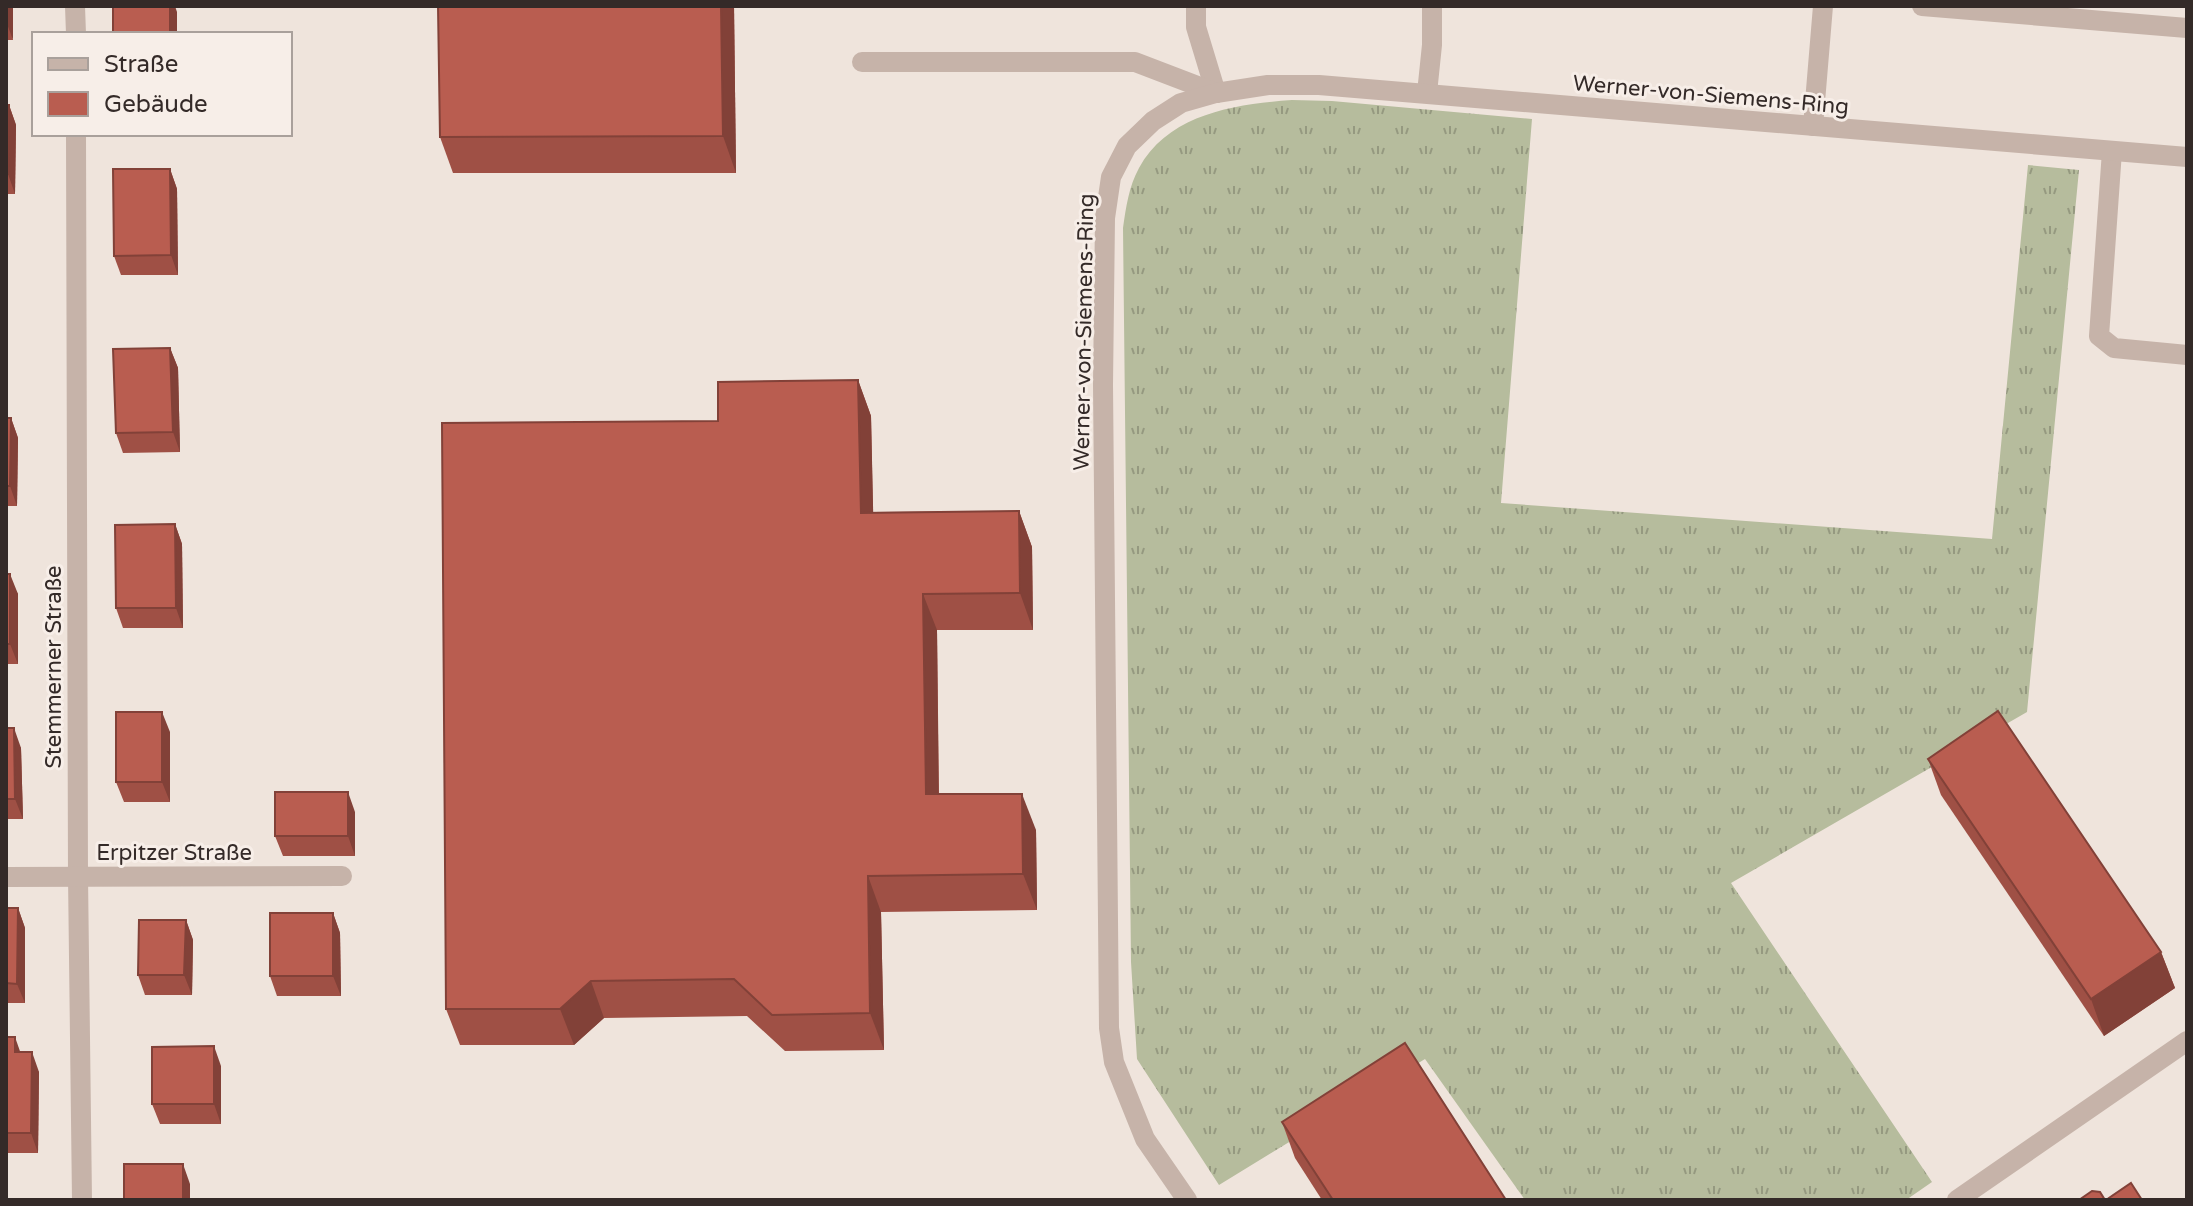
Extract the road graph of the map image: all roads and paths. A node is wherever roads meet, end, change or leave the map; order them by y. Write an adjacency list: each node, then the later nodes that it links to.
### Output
1 (75, 6): 7 (street)
2 (1196, 6): 9 (street)
3 (1432, 6): 10 (street)
4 (1823, 6): 11 (street)
5 (1922, 6): 6 (street)
6 (2187, 28)
7 (76, 32)
8 (862, 62): 9 (street)
9 (1216, 93): 10 (street, Werner-von-Siemens-Ring); 21 (street, Werner-von-Siemens-Ring)
10 (1427, 93): 11 (street, Werner-von-Siemens-Ring)
11 (1813, 126): 13 (street, Werner-von-Siemens-Ring)
12 (76, 136): 16 (street, Stemmerner Straße)
13 (2112, 151): 14 (street, Werner-von-Siemens-Ring); 15 (street)
14 (2187, 157)
15 (2187, 355)
16 (78, 876): 17 (street, Erpitzer Straße); 18 (street, Erpitzer Straße); 20 (street, Stemmerner Straße)
17 (342, 876)
18 (6, 877)
19 (2187, 1041): 22 (street)
20 (82, 1200)
21 (1187, 1200)
22 (1957, 1200)

